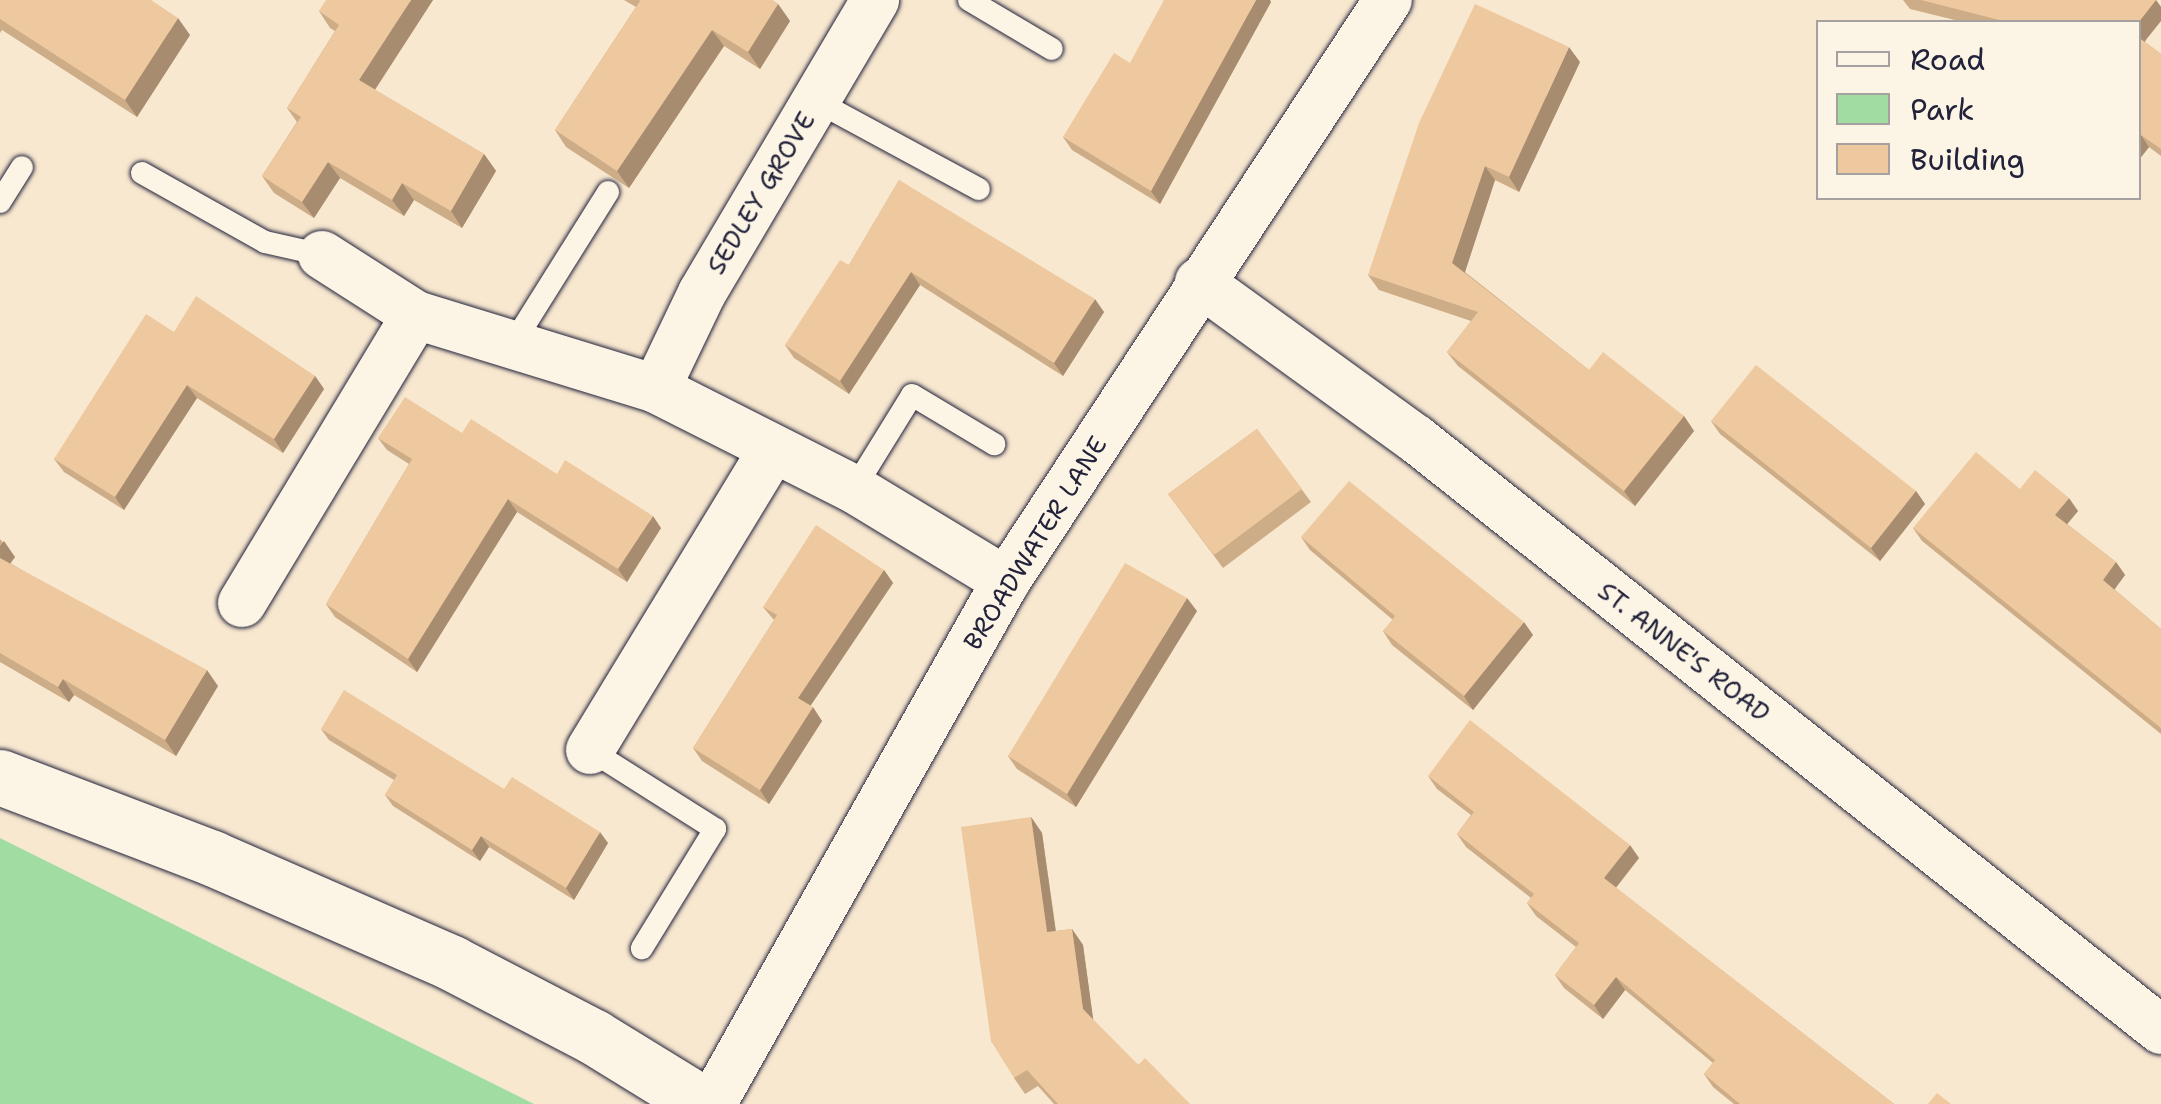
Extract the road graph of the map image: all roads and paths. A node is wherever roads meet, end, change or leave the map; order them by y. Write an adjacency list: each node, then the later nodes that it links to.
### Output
1 (874, 0): 5 (street, SEDLEY GROVE)
2 (969, 0): 4 (lane)
3 (1388, 0): 12 (street, BROADWATER LANE)
4 (1052, 49)
5 (816, 101): 8 (lane); 15 (street, SEDLEY GROVE)
6 (22, 166): 10 (lane)
7 (142, 173): 11 (lane)
8 (979, 189)
9 (608, 192): 14 (lane)
10 (0, 202)
11 (322, 255): 13 (street)
12 (1199, 282): 19 (street, BROADWATER LANE); 24 (street, ST. ANNE'S ROAD)
13 (416, 314): 14 (street); 20 (street)
14 (514, 342): 15 (street)
15 (656, 389): 17 (street)
16 (994, 444): 18 (lane)
17 (772, 449): 18 (street); 21 (street)
18 (854, 490): 19 (street)
19 (1006, 581): 26 (street, BROADWATER LANE)
20 (242, 603)
21 (590, 750): 23 (lane)
22 (0, 777): 25 (street)
23 (642, 948)
24 (2161, 1030)
25 (703, 1104)
26 (712, 1104)

